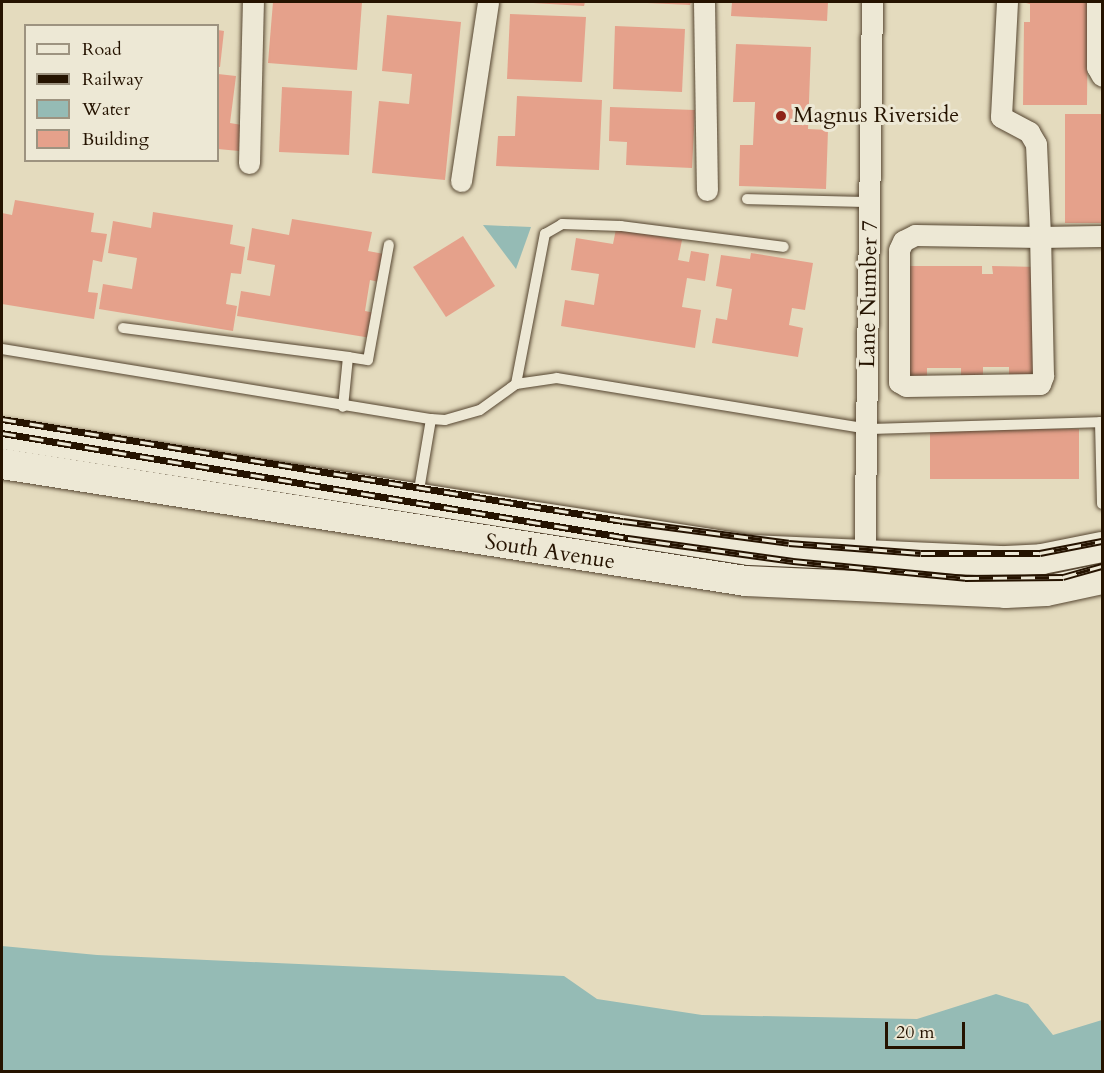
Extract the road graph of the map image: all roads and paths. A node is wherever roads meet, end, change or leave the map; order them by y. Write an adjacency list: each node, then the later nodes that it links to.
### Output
1 (253, 2): 8 (street)
2 (488, 2): 9 (street)
3 (704, 2): 10 (street)
4 (872, 2): 12 (street, Lane Number 7)
5 (1007, 2): 13 (street)
6 (1097, 2): 7 (street)
7 (1102, 76)
8 (249, 164)
9 (461, 181)
10 (707, 190)
11 (747, 199): 12 (lane)
12 (870, 202): 23 (street, Lane Number 7)
13 (1040, 237): 13 (street); 14 (street)
14 (1102, 237)
15 (389, 244): 19 (lane)
16 (784, 247): 20 (lane)
17 (123, 328): 19 (lane)
18 (2, 350): 21 (lane)
19 (348, 357): 21 (lane)
20 (516, 384): 22 (lane); 23 (lane)
21 (343, 407): 22 (lane)
22 (430, 419): 26 (lane)
23 (867, 429): 27 (lane); 29 (street, Lane Number 7)
24 (2, 434): 26 (main road, South Avenue)
25 (2, 464): 31 (main road, South Avenue)
26 (418, 499): 29 (main road, South Avenue)
27 (1102, 504)
28 (1102, 547): 29 (main road, South Avenue)
29 (866, 554): 31 (street, Lane Number 7)
30 (1102, 579): 31 (main road, South Avenue)
31 (864, 586)

